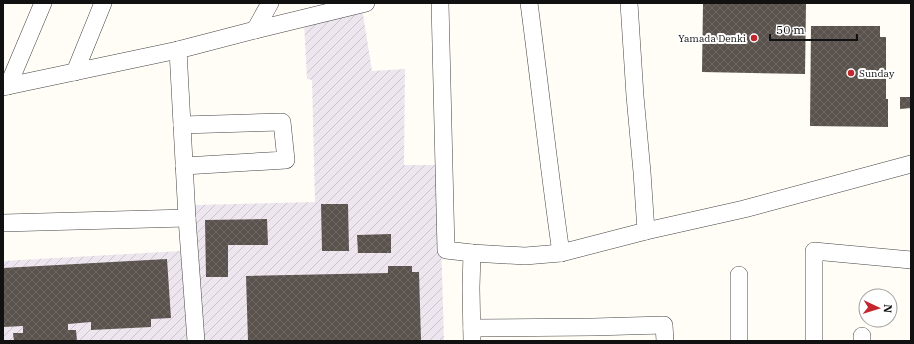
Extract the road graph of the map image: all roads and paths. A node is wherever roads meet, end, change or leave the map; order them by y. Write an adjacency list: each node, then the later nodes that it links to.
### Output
1 (43, 3): 11 (street)
2 (103, 3): 10 (street)
3 (270, 3): 8 (street)
4 (366, 3): 8 (street)
5 (440, 3): 18 (street)
6 (529, 3): 19 (street)
7 (629, 3): 17 (street)
8 (255, 30): 9 (street)
9 (178, 50): 10 (street); 12 (street)
10 (75, 72): 11 (street)
11 (6, 87)
12 (182, 125): 14 (street); 14 (street)
13 (911, 164): 17 (street)
14 (184, 166): 15 (street)
15 (187, 218): 16 (street); 23 (street)
16 (3, 223)
17 (646, 231): 19 (street)
18 (472, 253): 19 (street); 22 (street)
19 (561, 253)
20 (911, 260): 26 (street)
21 (739, 275): 25 (street)
22 (472, 334): 24 (street)
23 (196, 341)
24 (665, 341)
25 (739, 341)
26 (814, 341)

